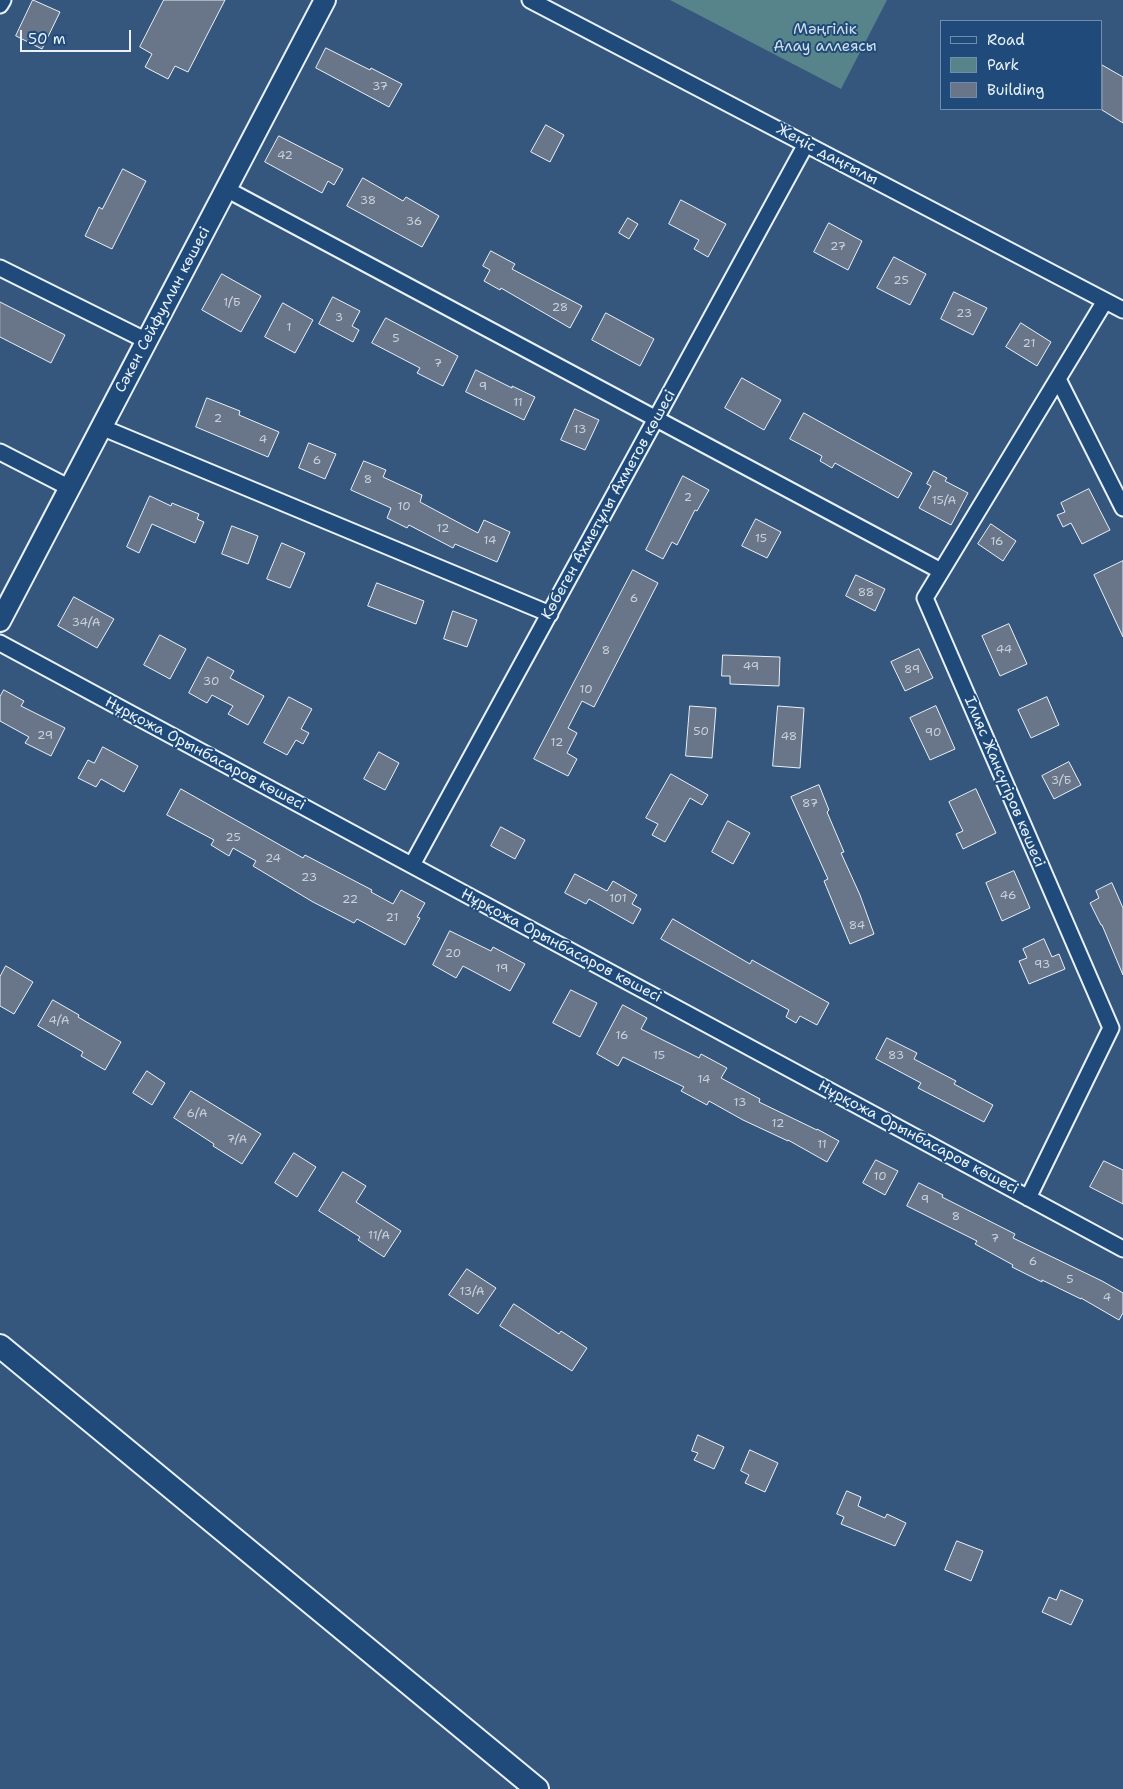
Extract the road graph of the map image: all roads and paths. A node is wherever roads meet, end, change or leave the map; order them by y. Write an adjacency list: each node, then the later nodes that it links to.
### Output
1 (2, 0): 4 (street)
2 (325, 0): 6 (street, Сәкен Сейфуллин көшесі)
3 (530, 0): 5 (street, Жеңіс даңғылы)
4 (0, 5)
5 (806, 144): 8 (street, Жеңіс даңғылы); 12 (street, Көбеген Ахметұлы Ахметов көшесі)
6 (226, 189): 10 (street, Сәкен Сейфуллин көшесі); 12 (street)
7 (0, 268): 10 (street)
8 (1105, 300): 9 (street, Жеңіс даңғылы); 11 (street, Ілияс Жансүгіров көшесі)
9 (1123, 310)
10 (147, 341): 13 (street, Сәкен Сейфуллин көшесі)
11 (1058, 379): 16 (street); 17 (street, Ілияс Жансүгіров көшесі)
12 (656, 418): 17 (street); 18 (street, Көбеген Ахметұлы Ахметов көшесі)
13 (101, 427): 15 (street, Сәкен Сейфуллин көшесі); 18 (street)
14 (0, 452): 15 (street)
15 (70, 488): 19 (street, Сәкен Сейфуллин көшесі)
16 (1123, 508)
17 (941, 571): 22 (street, Ілияс Жансүгіров көшесі)
18 (550, 614): 21 (street, Көбеген Ахметұлы Ахметов көшесі)
19 (0, 621)
20 (0, 643): 21 (street, Нұрқожа Орынбасаров көшесі)
21 (412, 866): 22 (street, Нұрқожа Орынбасаров көшесі)
22 (1028, 1198): 23 (street, Нұрқожа Орынбасаров көшесі)
23 (1123, 1249)
24 (0, 1346): 25 (main road)
25 (537, 1789)

